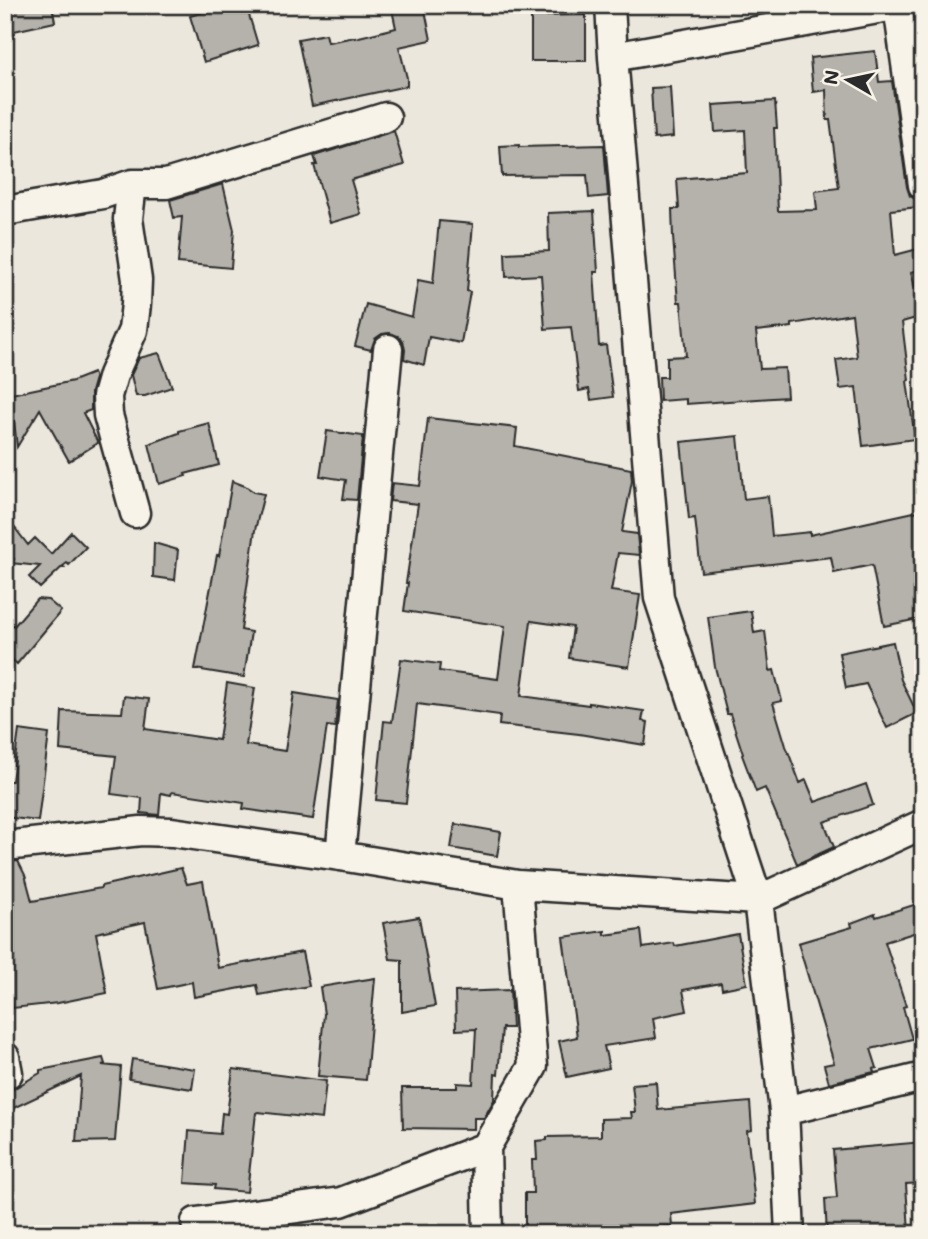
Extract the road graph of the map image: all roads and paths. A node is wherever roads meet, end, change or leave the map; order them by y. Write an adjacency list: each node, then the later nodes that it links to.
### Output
1 (610, 5): 3 (street)
2 (899, 6): 3 (street); 6 (street)
3 (613, 57): 16 (street)
4 (386, 117): 5 (street)
5 (132, 184): 7 (street); 9 (street)
6 (923, 185)
7 (103, 194): 8 (street); 9 (street)
8 (5, 211)
9 (128, 219): 11 (street)
10 (388, 349): 14 (street)
11 (135, 513)
12 (923, 824): 16 (street)
13 (5, 846): 14 (street)
14 (340, 856): 15 (street)
15 (518, 885): 16 (street); 19 (street)
16 (758, 900): 18 (street)
17 (923, 1077): 18 (street)
18 (785, 1111): 22 (street)
19 (486, 1147): 20 (street); 21 (street)
20 (198, 1234)
21 (488, 1234)
22 (790, 1234)

